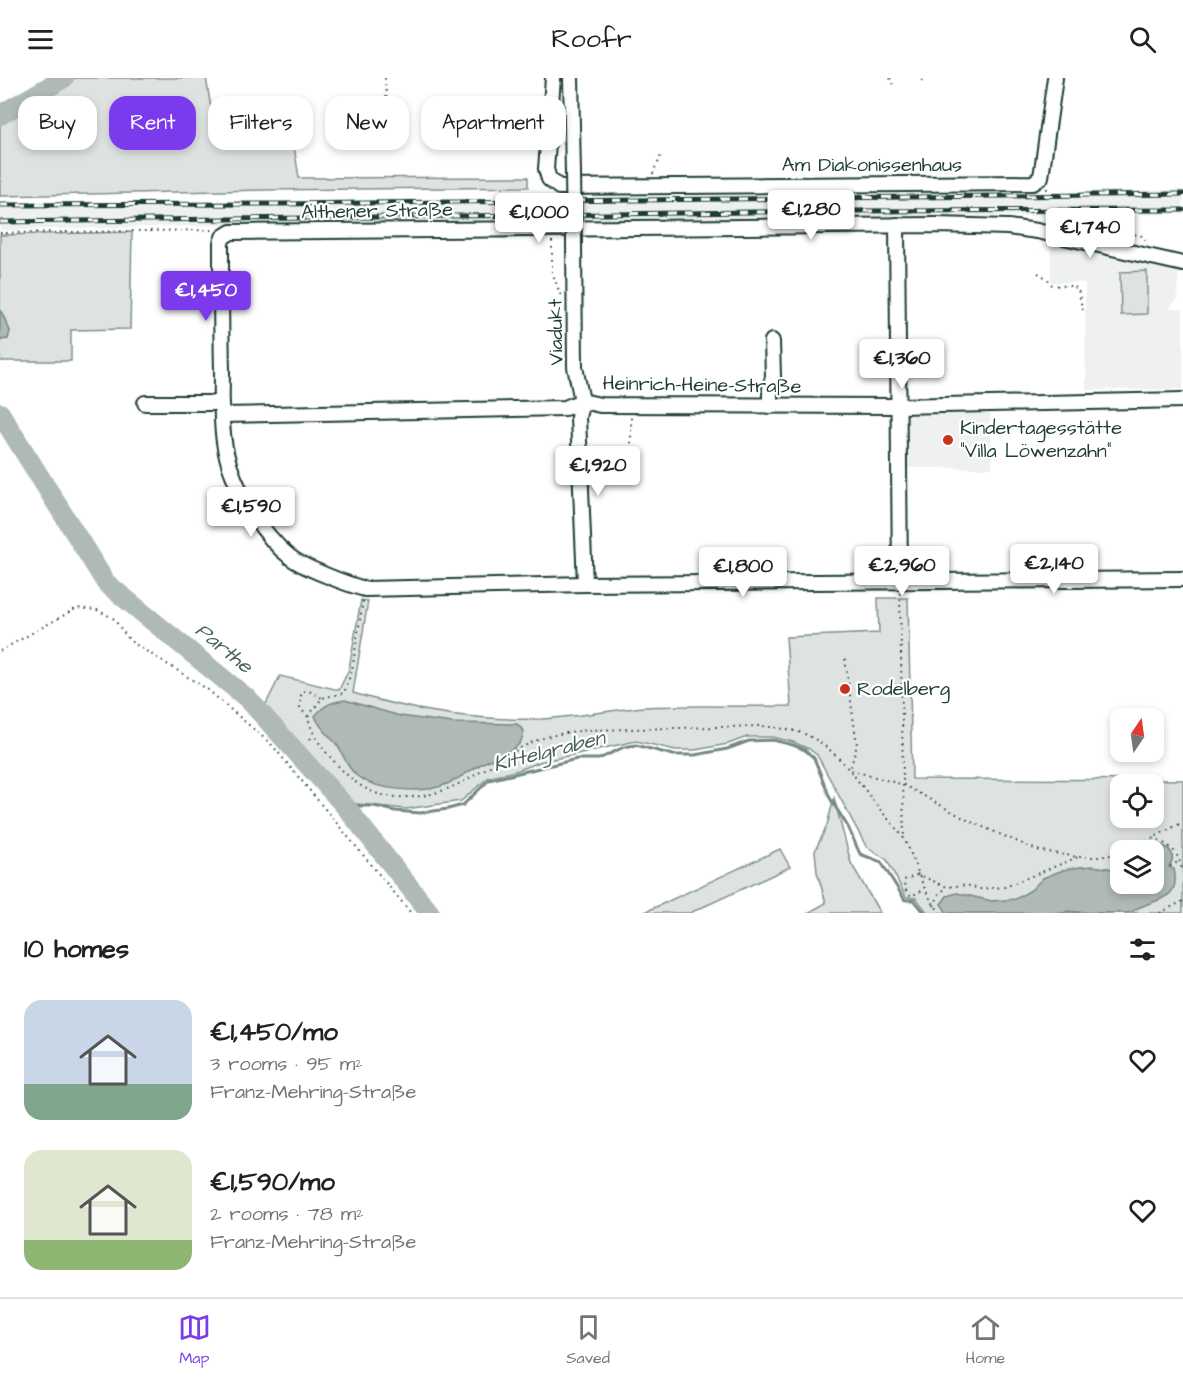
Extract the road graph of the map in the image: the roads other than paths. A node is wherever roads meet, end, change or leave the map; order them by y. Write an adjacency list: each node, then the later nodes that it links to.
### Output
1 (553, 78): 3 (street, Am Diakonissenhaus)
2 (571, 78): 8 (street, Viadukt, bridge)
3 (1055, 78)
4 (897, 225): 5 (street, Althener Straße); 11 (street); 12 (street, Althener Straße)
5 (1183, 264)
6 (772, 341): 10 (street)
7 (1183, 399): 11 (street, Heinrich-Heine-Straße)
8 (582, 401): 10 (street, Heinrich-Heine-Straße); 12 (street, Heinrich-Heine-Straße); 14 (street, Viadukt)
9 (145, 403): 12 (street, Heinrich-Heine-Straße)
10 (770, 406): 11 (street, Heinrich-Heine-Straße)
11 (897, 406): 15 (street)
12 (222, 409): 14 (street)
13 (1183, 579): 15 (street)
14 (585, 584): 15 (street)
15 (900, 588)

